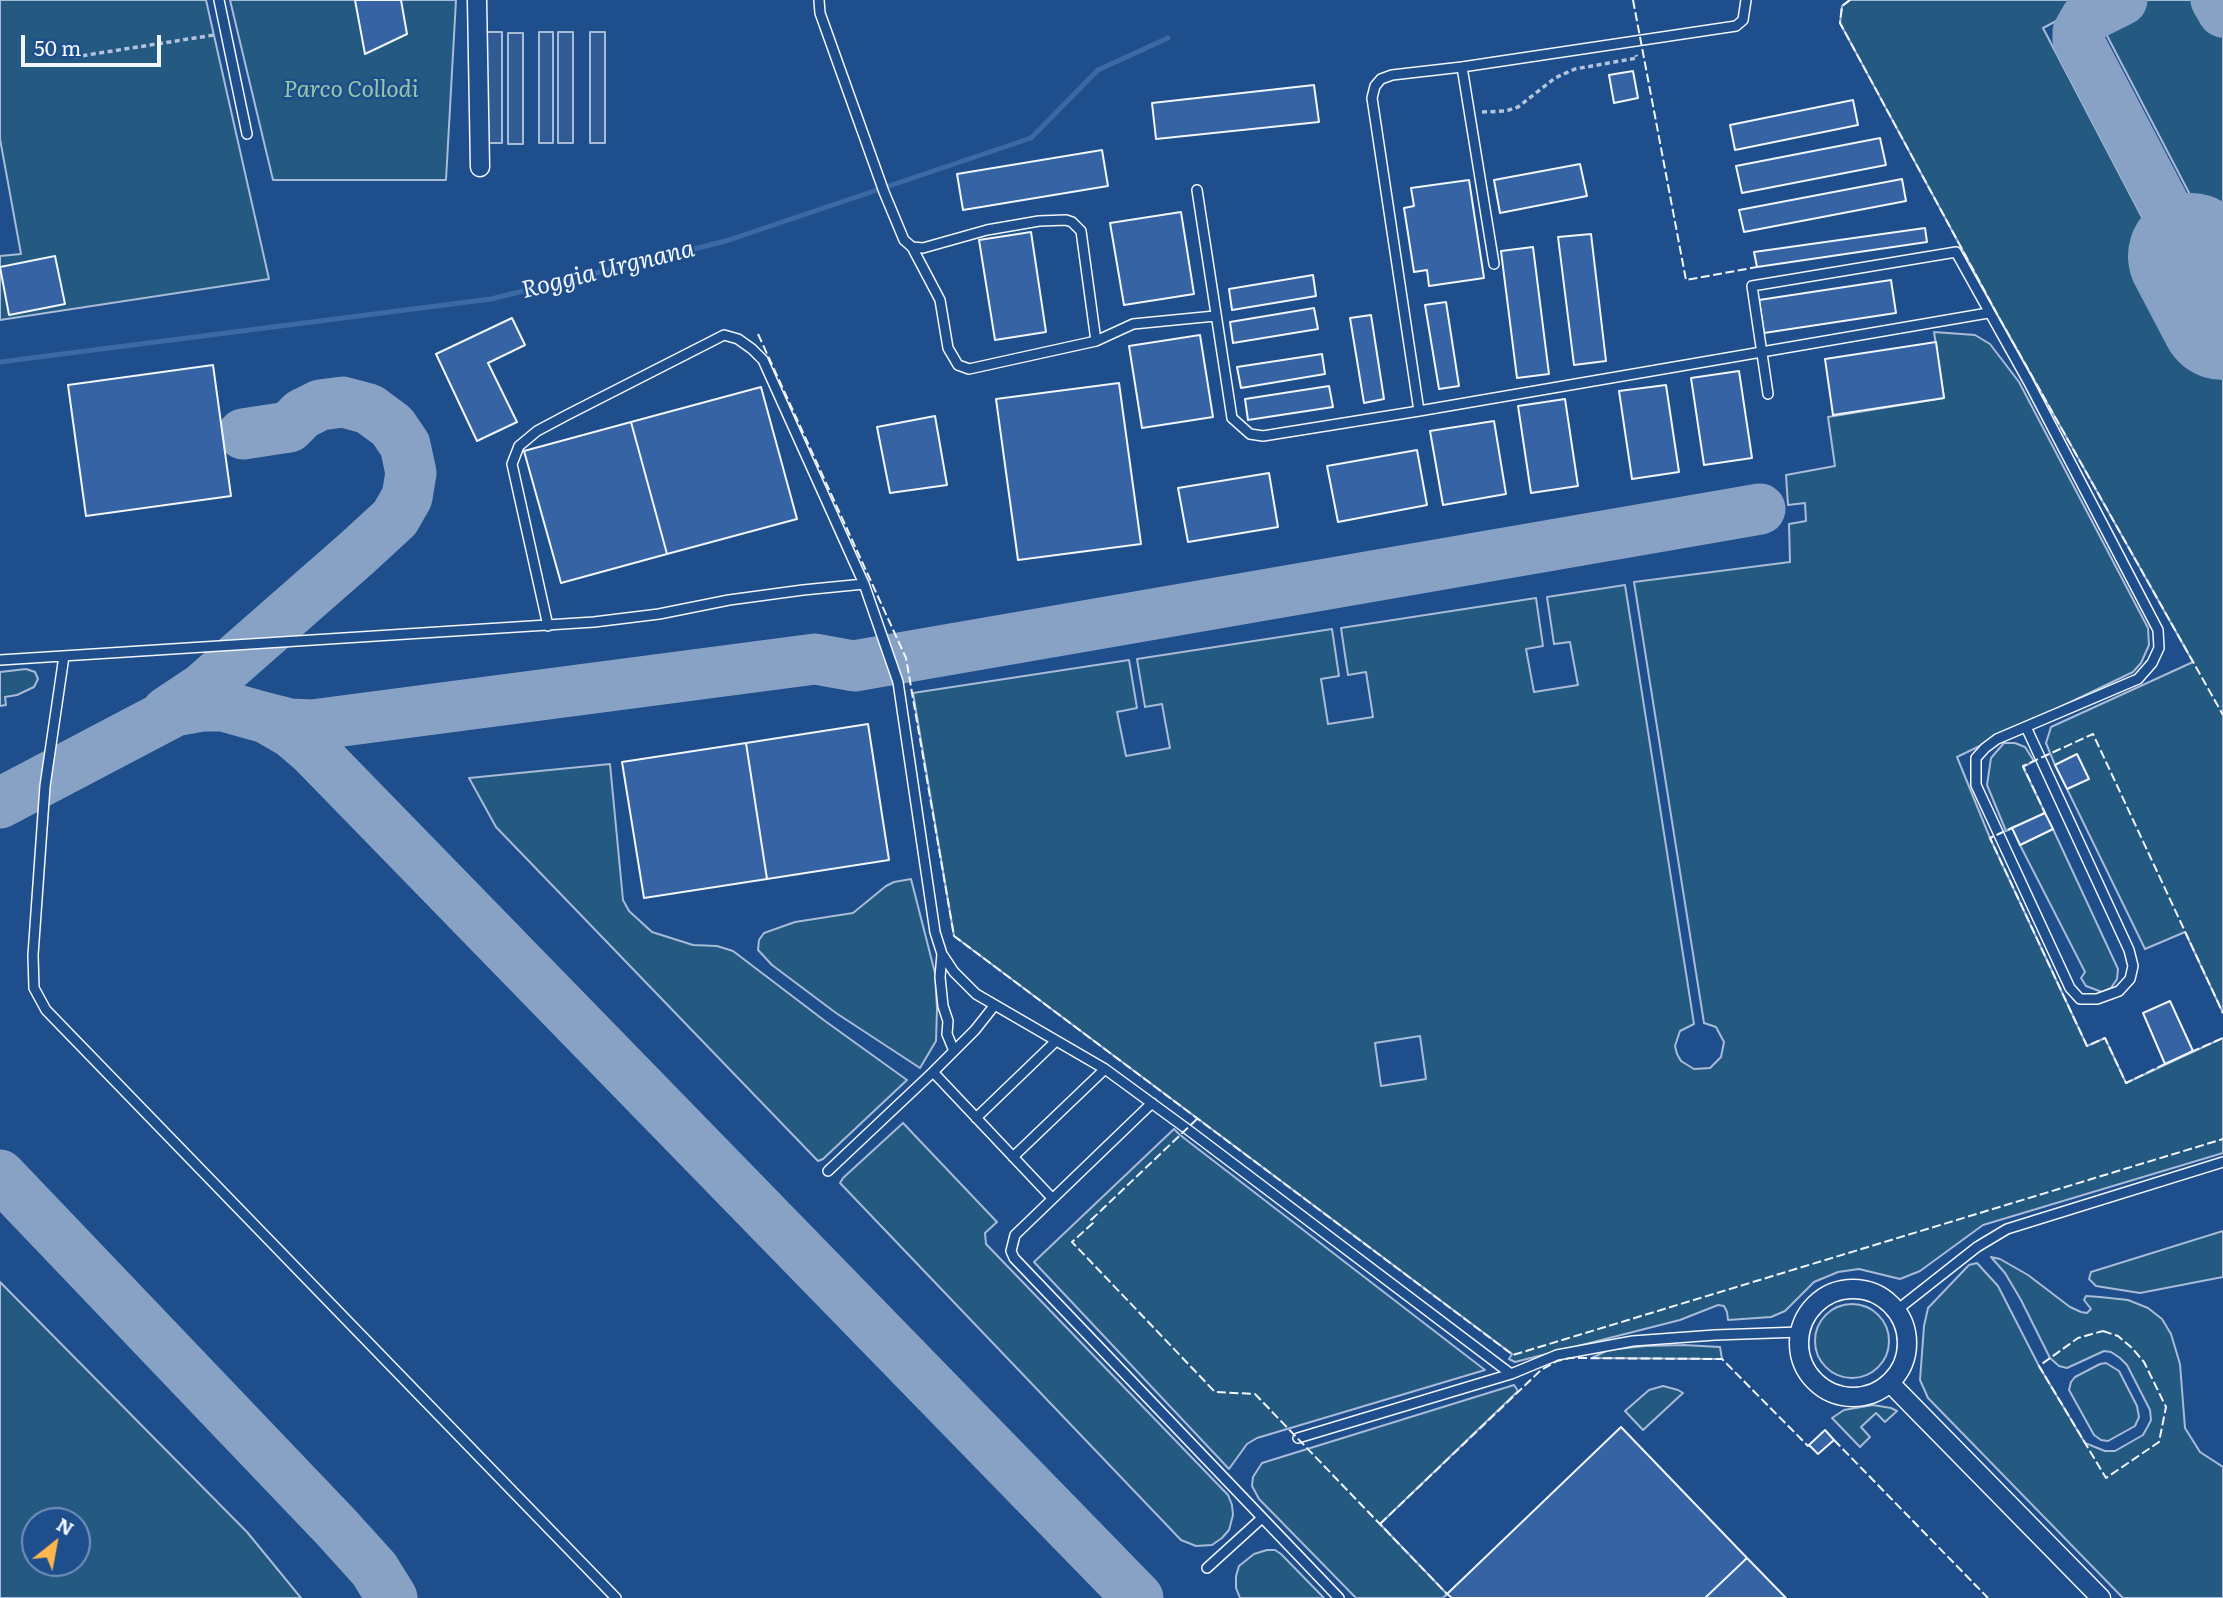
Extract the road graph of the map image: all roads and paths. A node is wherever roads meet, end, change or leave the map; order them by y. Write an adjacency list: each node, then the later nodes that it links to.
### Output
1 (219, 0): 5 (lane)
2 (477, 0): 11 (street)
3 (819, 0): 13 (lane)
4 (1746, 0): 6 (lane)
5 (226, 33): 7 (path); 10 (lane)
6 (1634, 43): 8 (lane); 9 (path)
7 (74, 57)
8 (1462, 67): 14 (lane); 20 (lane)
9 (1479, 112)
10 (247, 134)
11 (480, 167)
12 (1196, 190): 16 (lane)
13 (912, 247): 17 (lane); 17 (lane)
14 (1494, 264)
15 (1988, 313): 18 (lane); 18 (lane); 25 (lane)
16 (1215, 316): 17 (lane); 20 (lane)
17 (1096, 341)
18 (1762, 352): 19 (lane); 20 (lane)
19 (1768, 394)
20 (1419, 411)
21 (864, 584): 22 (lane); 22 (lane); 26 (lane)
22 (548, 625): 23 (lane)
23 (64, 656): 24 (lane); 45 (lane)
24 (0, 660)
25 (2026, 727): 25 (lane)
26 (942, 954): 27 (lane); 29 (lane)
27 (994, 1006): 28 (lane); 29 (lane)
28 (1056, 1041): 30 (lane); 33 (lane)
29 (954, 1051): 31 (lane)
30 (1105, 1069): 32 (lane); 34 (lane)
31 (933, 1072): 33 (lane); 36 (lane)
32 (1152, 1104): 37 (lane); 40 (lane)
33 (976, 1118): 34 (lane)
34 (1013, 1157): 37 (lane)
35 (2223, 1162): 38 (lane)
36 (828, 1171)
37 (1052, 1198): 43 (lane)
38 (1897, 1310): 39 (street); 41 (street)
39 (1800, 1332): 40 (lane); 41 (street)
40 (1511, 1374): 42 (lane)
41 (1890, 1383): 47 (street)
42 (1298, 1438)
43 (1262, 1518): 44 (lane); 46 (lane)
44 (1207, 1568)
45 (616, 1598)
46 (1339, 1598)
47 (2101, 1598)

